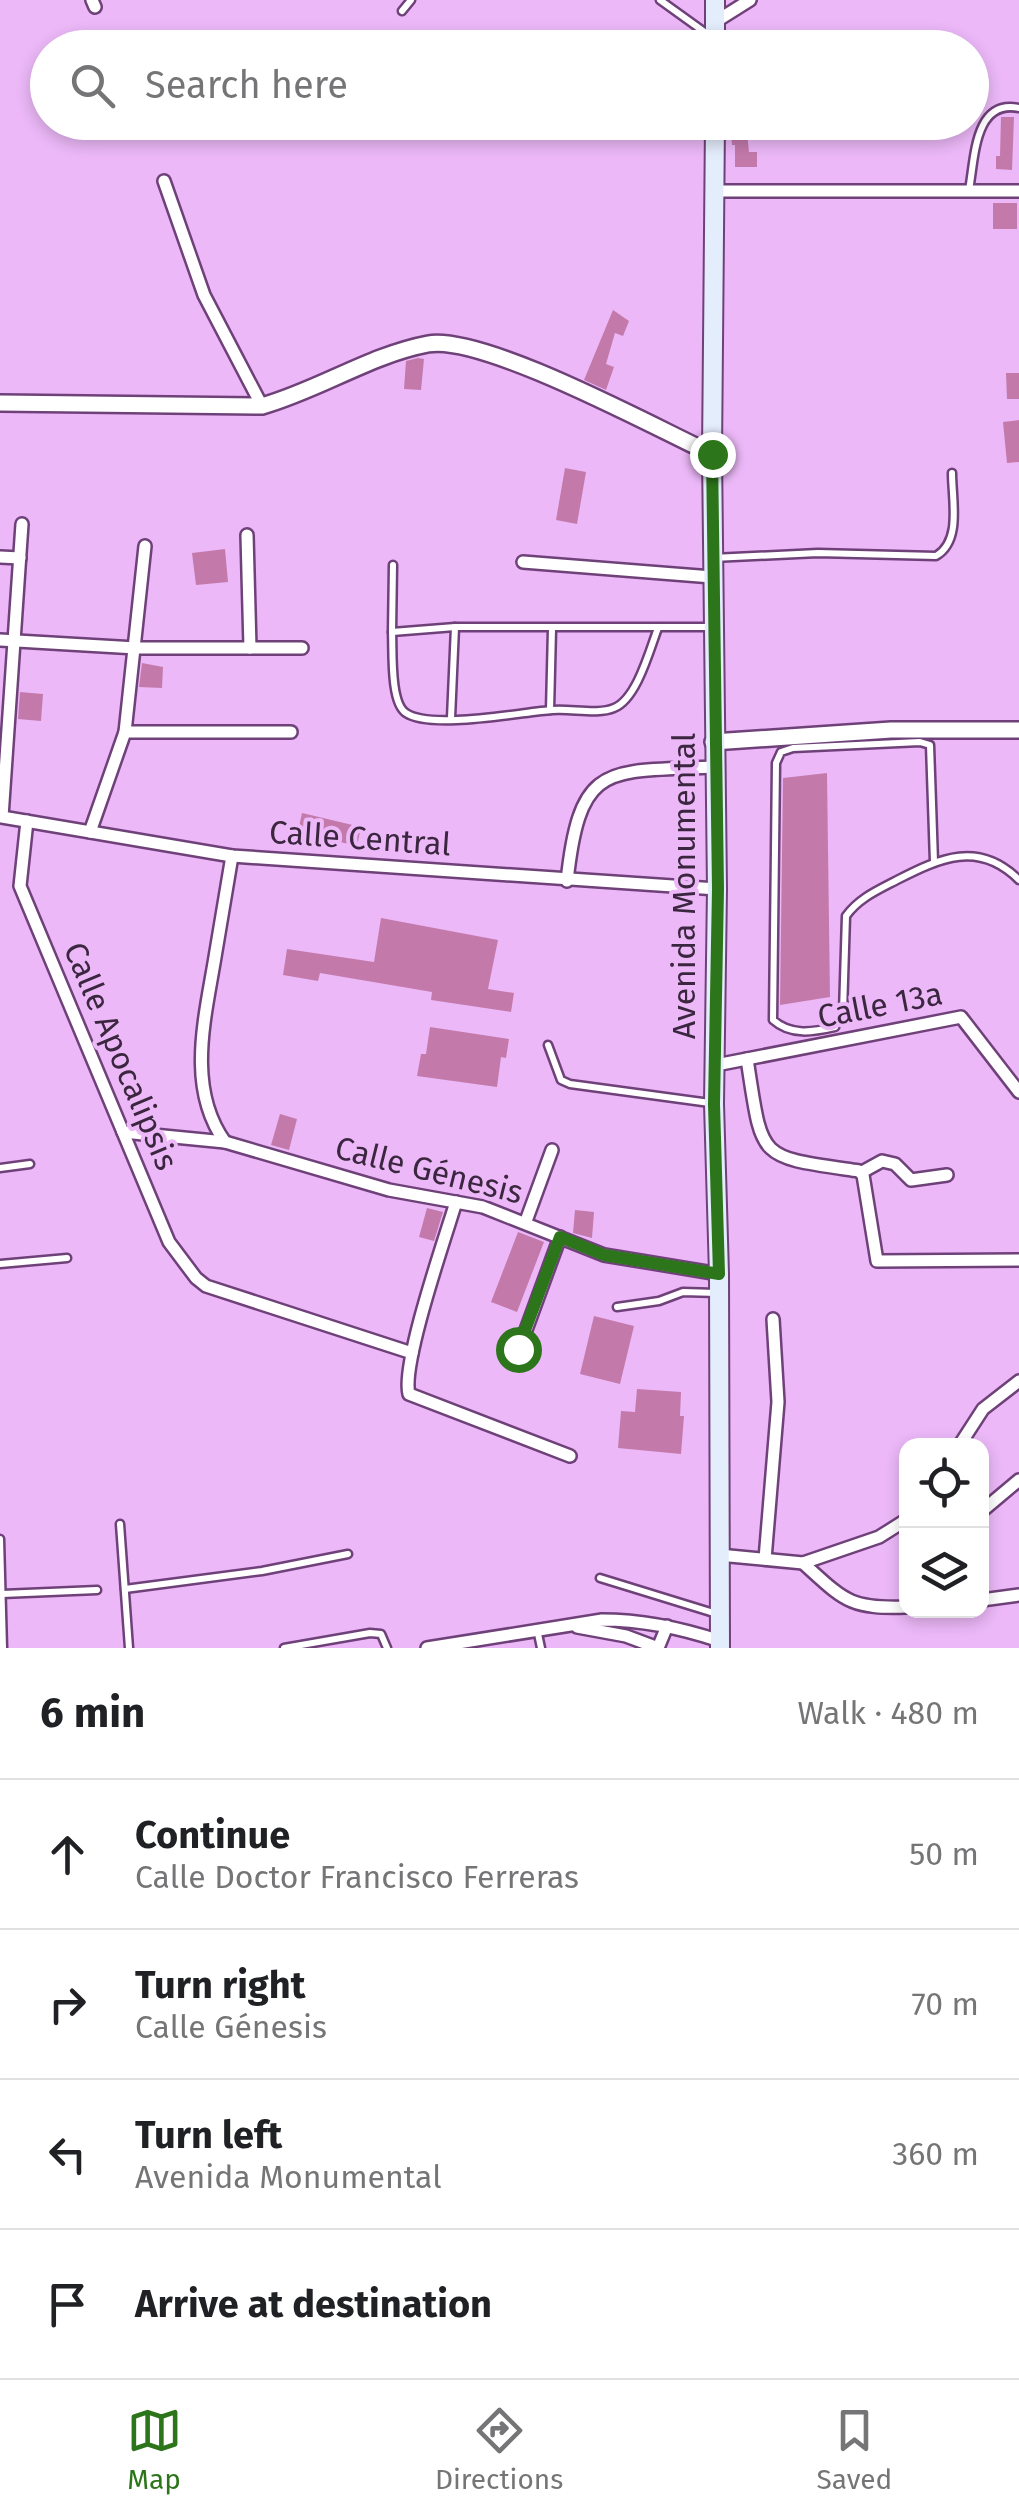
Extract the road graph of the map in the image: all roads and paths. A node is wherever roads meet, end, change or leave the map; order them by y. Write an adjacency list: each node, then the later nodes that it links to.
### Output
1 (411, 0): 5 (lane)
2 (660, 0): 6 (lane)
3 (715, 0): 7 (main road)
4 (752, 2): 8 (street)
5 (402, 11)
6 (705, 30)
7 (714, 30)
8 (721, 30)
9 (1019, 108): 10 (lane)
10 (989, 113)
11 (715, 140): 14 (main road, Avenida Monumental)
12 (978, 140): 15 (lane)
13 (164, 180): 18 (street)
14 (715, 190): 15 (street); 19 (main road, Avenida Monumental)
15 (968, 191): 16 (street)
16 (1019, 191)
17 (0, 403): 18 (street)
18 (262, 406): 19 (street)
19 (712, 454): 28 (main road, Avenida Monumental)
20 (952, 473): 28 (lane)
21 (22, 524): 25 (street)
22 (247, 535): 36 (street)
23 (145, 546): 35 (street)
24 (0, 557): 25 (street)
25 (20, 558): 34 (street)
26 (523, 562): 28 (street)
27 (394, 565): 33 (lane)
28 (712, 567): 29 (main road, Avenida Monumental)
29 (712, 626): 31 (lane); 43 (main road, Avenida Monumental)
30 (455, 627): 32 (lane); 33 (lane); 39 (lane)
31 (658, 628): 32 (lane); 38 (lane)
32 (552, 629): 38 (lane)
33 (392, 632): 39 (lane)
34 (7, 640): 35 (street); 44 (street)
35 (136, 648): 36 (street); 41 (street)
36 (250, 648): 37 (street)
37 (302, 648)
38 (550, 710): 39 (lane)
39 (451, 718)
40 (1019, 730): 43 (street)
41 (125, 732): 42 (street); 48 (street)
42 (291, 732)
43 (713, 742): 45 (main road, Avenida Monumental)
44 (3, 743): 46 (street)
45 (714, 767): 52 (street); 53 (main road, Avenida Monumental)
46 (2, 816): 47 (street, Calle Central)
47 (26, 821): 48 (street, Calle Central); 59 (street, Calle Apocalipsis)
48 (90, 832): 49 (street, Calle Central)
49 (232, 856): 52 (street, Calle Central); 60 (street)
50 (934, 862): 50 (lane); 51 (lane)
51 (1019, 880)
52 (567, 881): 53 (street, Calle Central)
53 (718, 889): 56 (main road, Avenida Monumental)
54 (548, 1045): 58 (lane)
55 (747, 1059): 56 (street, Calle 13a); 57 (street, Calle 13a); 64 (street)
56 (716, 1065): 58 (main road, Avenida Monumental)
57 (1019, 1092)
58 (714, 1104): 72 (main road, Avenida Monumental)
59 (123, 1132): 60 (street, Calle Génesis); 76 (street, Calle Apocalipsis)
60 (226, 1142): 66 (street, Calle Génesis)
61 (552, 1150): 67 (street)
62 (30, 1164): 63 (lane)
63 (0, 1168)
64 (862, 1172): 65 (street); 70 (street)
65 (947, 1175)
66 (456, 1202): 67 (street, Calle Génesis); 76 (street)
67 (526, 1221): 68 (street, Calle Génesis)
68 (560, 1237): 72 (street, Calle Génesis); 75 (street)
69 (67, 1258): 71 (lane)
70 (1019, 1260)
71 (0, 1264)
72 (719, 1284): 73 (lane); 86 (main road, Avenida Monumental)
73 (617, 1307)
74 (773, 1318): 87 (street)
75 (518, 1349)
76 (412, 1353): 79 (street)
77 (1019, 1381): 78 (street)
78 (964, 1438)
79 (570, 1456)
80 (1019, 1480): 81 (street)
81 (989, 1505)
82 (120, 1524): 90 (lane)
83 (899, 1524): 88 (street)
84 (0, 1539): 92 (lane)
85 (348, 1554): 90 (lane)
86 (719, 1555): 87 (street); 97 (main road, Avenida Monumental)
87 (766, 1559): 88 (street)
88 (803, 1562): 96 (street)
89 (600, 1578): 97 (lane)
90 (125, 1589): 103 (lane)
91 (97, 1590): 92 (lane)
92 (2, 1594): 95 (lane)
93 (1019, 1594): 94 (street)
94 (989, 1599)
95 (1, 1604): 102 (lane)
96 (899, 1607)
97 (719, 1614): 101 (main road, Avenida Monumental)
98 (562, 1625): 99 (street); 100 (street); 108 (street)
99 (667, 1626): 101 (street); 108 (street)
100 (537, 1628): 106 (street); 107 (lane)
101 (720, 1644)
102 (3, 1648)
103 (129, 1648)
104 (284, 1648): 105 (lane)
105 (387, 1648)
106 (428, 1648)
107 (541, 1648)
108 (658, 1648)

